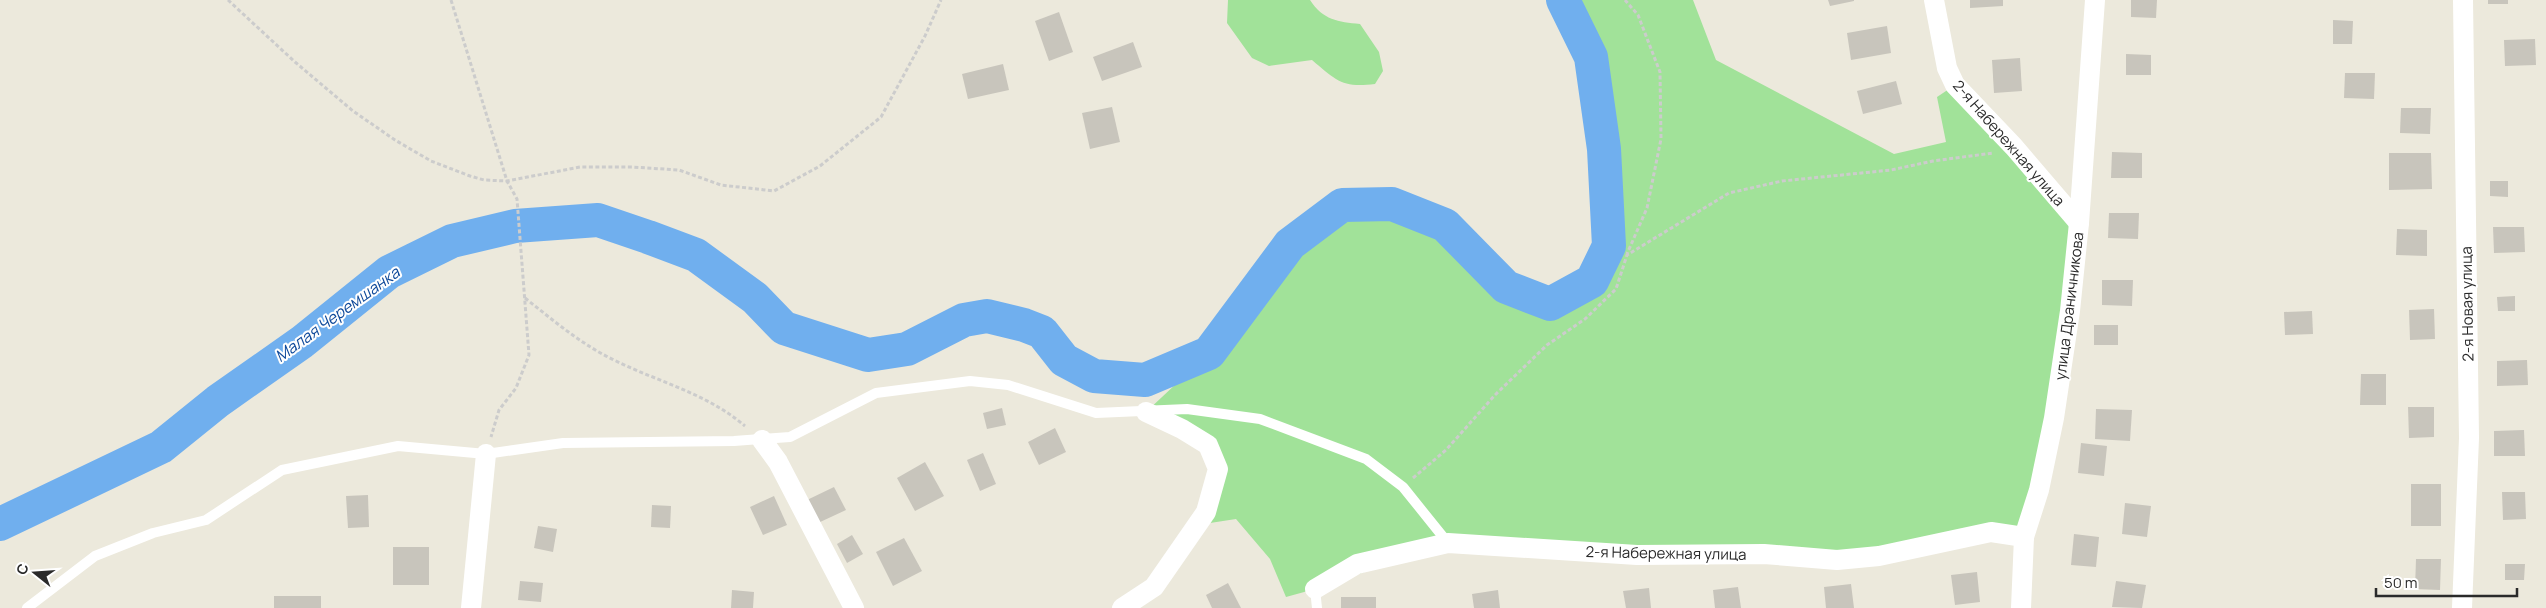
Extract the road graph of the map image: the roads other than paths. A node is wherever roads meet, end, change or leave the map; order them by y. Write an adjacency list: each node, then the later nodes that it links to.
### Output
1 (1934, 0): 4 (street, 2-я Набережная улица)
2 (2095, 0): 4 (street, улица Драничникова)
3 (2463, 0): 16 (street, 2-я Новая улица)
4 (2079, 223): 8 (street, улица Драничникова)
5 (1146, 412): 6 (lane); 9 (lane); 14 (street)
6 (762, 440): 7 (lane); 13 (street)
7 (486, 454): 11 (lane); 12 (street)
8 (2024, 537): 9 (street, 2-я Набережная улица); 15 (street, улица Драничникова)
9 (1448, 543): 10 (street, 2-я Набережная улица)
10 (1316, 598)
11 (27, 608)
12 (471, 608)
13 (854, 608)
14 (1122, 608)
15 (2021, 608)
16 (2462, 608)

